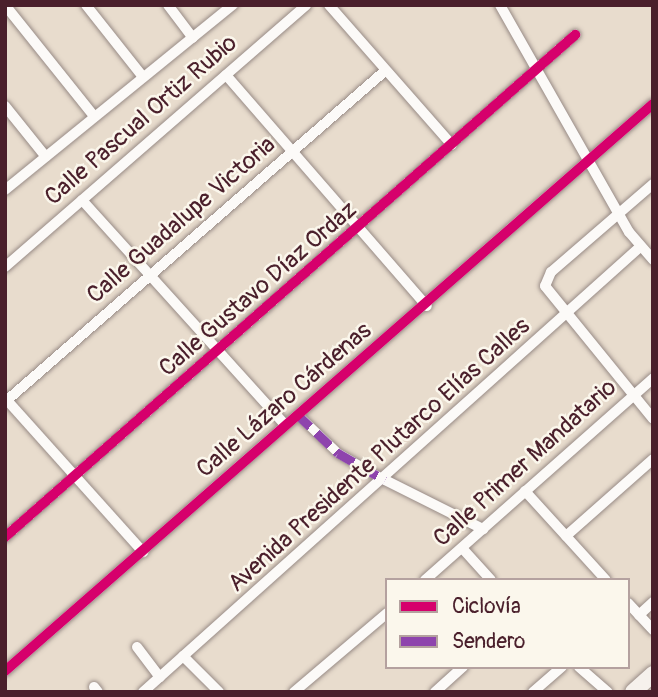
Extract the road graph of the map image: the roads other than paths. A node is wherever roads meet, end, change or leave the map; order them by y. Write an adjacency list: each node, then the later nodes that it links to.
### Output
1 (5, 5): 16 (street)
2 (86, 5): 13 (street)
3 (168, 5): 9 (street)
4 (233, 5): 9 (street)
5 (306, 5): 12 (street, Calle Pascual Ortiz Rubio)
6 (329, 5): 10 (street)
7 (500, 5): 11 (street)
8 (575, 35): 11 (street, Calle Gustavo Díaz Ordaz)
9 (193, 38): 13 (street)
10 (386, 70): 17 (street); 18 (street, Calle Guadalupe Victoria)
11 (537, 71): 17 (street, Calle Gustavo Díaz Ordaz); 20 (street)
12 (226, 75): 18 (street); 23 (street, Calle Pascual Ortiz Rubio)
13 (144, 77): 16 (street)
14 (653, 104): 20 (street, Calle Lázaro Cárdenas)
15 (5, 106): 19 (street)
16 (94, 116): 19 (street)
17 (452, 145): 25 (street, Calle Gustavo Díaz Ordaz)
18 (293, 151): 25 (street); 29 (street, Calle Guadalupe Victoria)
19 (46, 157): 22 (street)
20 (590, 161): 24 (street); 30 (street, Calle Lázaro Cárdenas)
21 (653, 184): 24 (street)
22 (5, 190)
23 (82, 200): 28 (street, Calle Pascual Ortiz Rubio); 29 (street)
24 (617, 213): 26 (street); 31 (street)
25 (360, 228): 30 (street); 32 (street, Calle Gustavo Díaz Ordaz)
26 (639, 247): 27 (street); 31 (street, Avenida Presidente Plutarco Elías Calles)
27 (653, 260)
28 (5, 267)
29 (148, 274): 32 (street); 35 (street, Calle Guadalupe Victoria)
30 (427, 306): 36 (street, Calle Lázaro Cárdenas)
31 (565, 317): 34 (street); 41 (street, Avenida Presidente Plutarco Elías Calles)
32 (216, 352): 38 (street); 40 (street, Calle Gustavo Díaz Ordaz)
33 (653, 378): 34 (street, Calle Primer Mandatario)
34 (632, 396): 37 (street); 42 (street, Calle Primer Mandatario)
35 (6, 400): 40 (street)
36 (297, 414): 38 (street, Calle Lázaro Cárdenas); 41 (street)
37 (653, 419)
38 (285, 425): 47 (street, Calle Lázaro Cárdenas)
39 (653, 459): 44 (street)
40 (75, 477): 45 (street, Calle Gustavo Díaz Ordaz); 47 (street)
41 (386, 480): 43 (street); 57 (street, Avenida Presidente Plutarco Elías Calles)
42 (525, 491): 43 (street, Calle Primer Mandatario); 44 (street)
43 (483, 529): 46 (street, Calle Primer Mandatario)
44 (566, 536): 50 (street)
45 (5, 537)
46 (462, 548): 48 (street, Calle Primer Mandatario); 49 (street)
47 (143, 552): 61 (street, Calle Lázaro Cárdenas)
48 (427, 578)
49 (489, 578)
50 (604, 578)
51 (653, 602): 54 (street)
52 (630, 605): 54 (street)
53 (385, 615): 66 (street)
54 (639, 615): 55 (street)
55 (653, 630)
56 (137, 647): 63 (street)
57 (183, 656): 63 (street, Avenida Presidente Plutarco Elías Calles); 65 (street)
58 (461, 669): 67 (street)
59 (560, 669): 68 (street)
60 (581, 669): 69 (street)
61 (5, 671)
62 (653, 674): 70 (main road)
63 (160, 677): 64 (street, Avenida Presidente Plutarco Elías Calles)
64 (143, 692)
65 (219, 692)
66 (295, 692)
67 (435, 692)
68 (533, 692)
69 (608, 692)
70 (633, 692)

